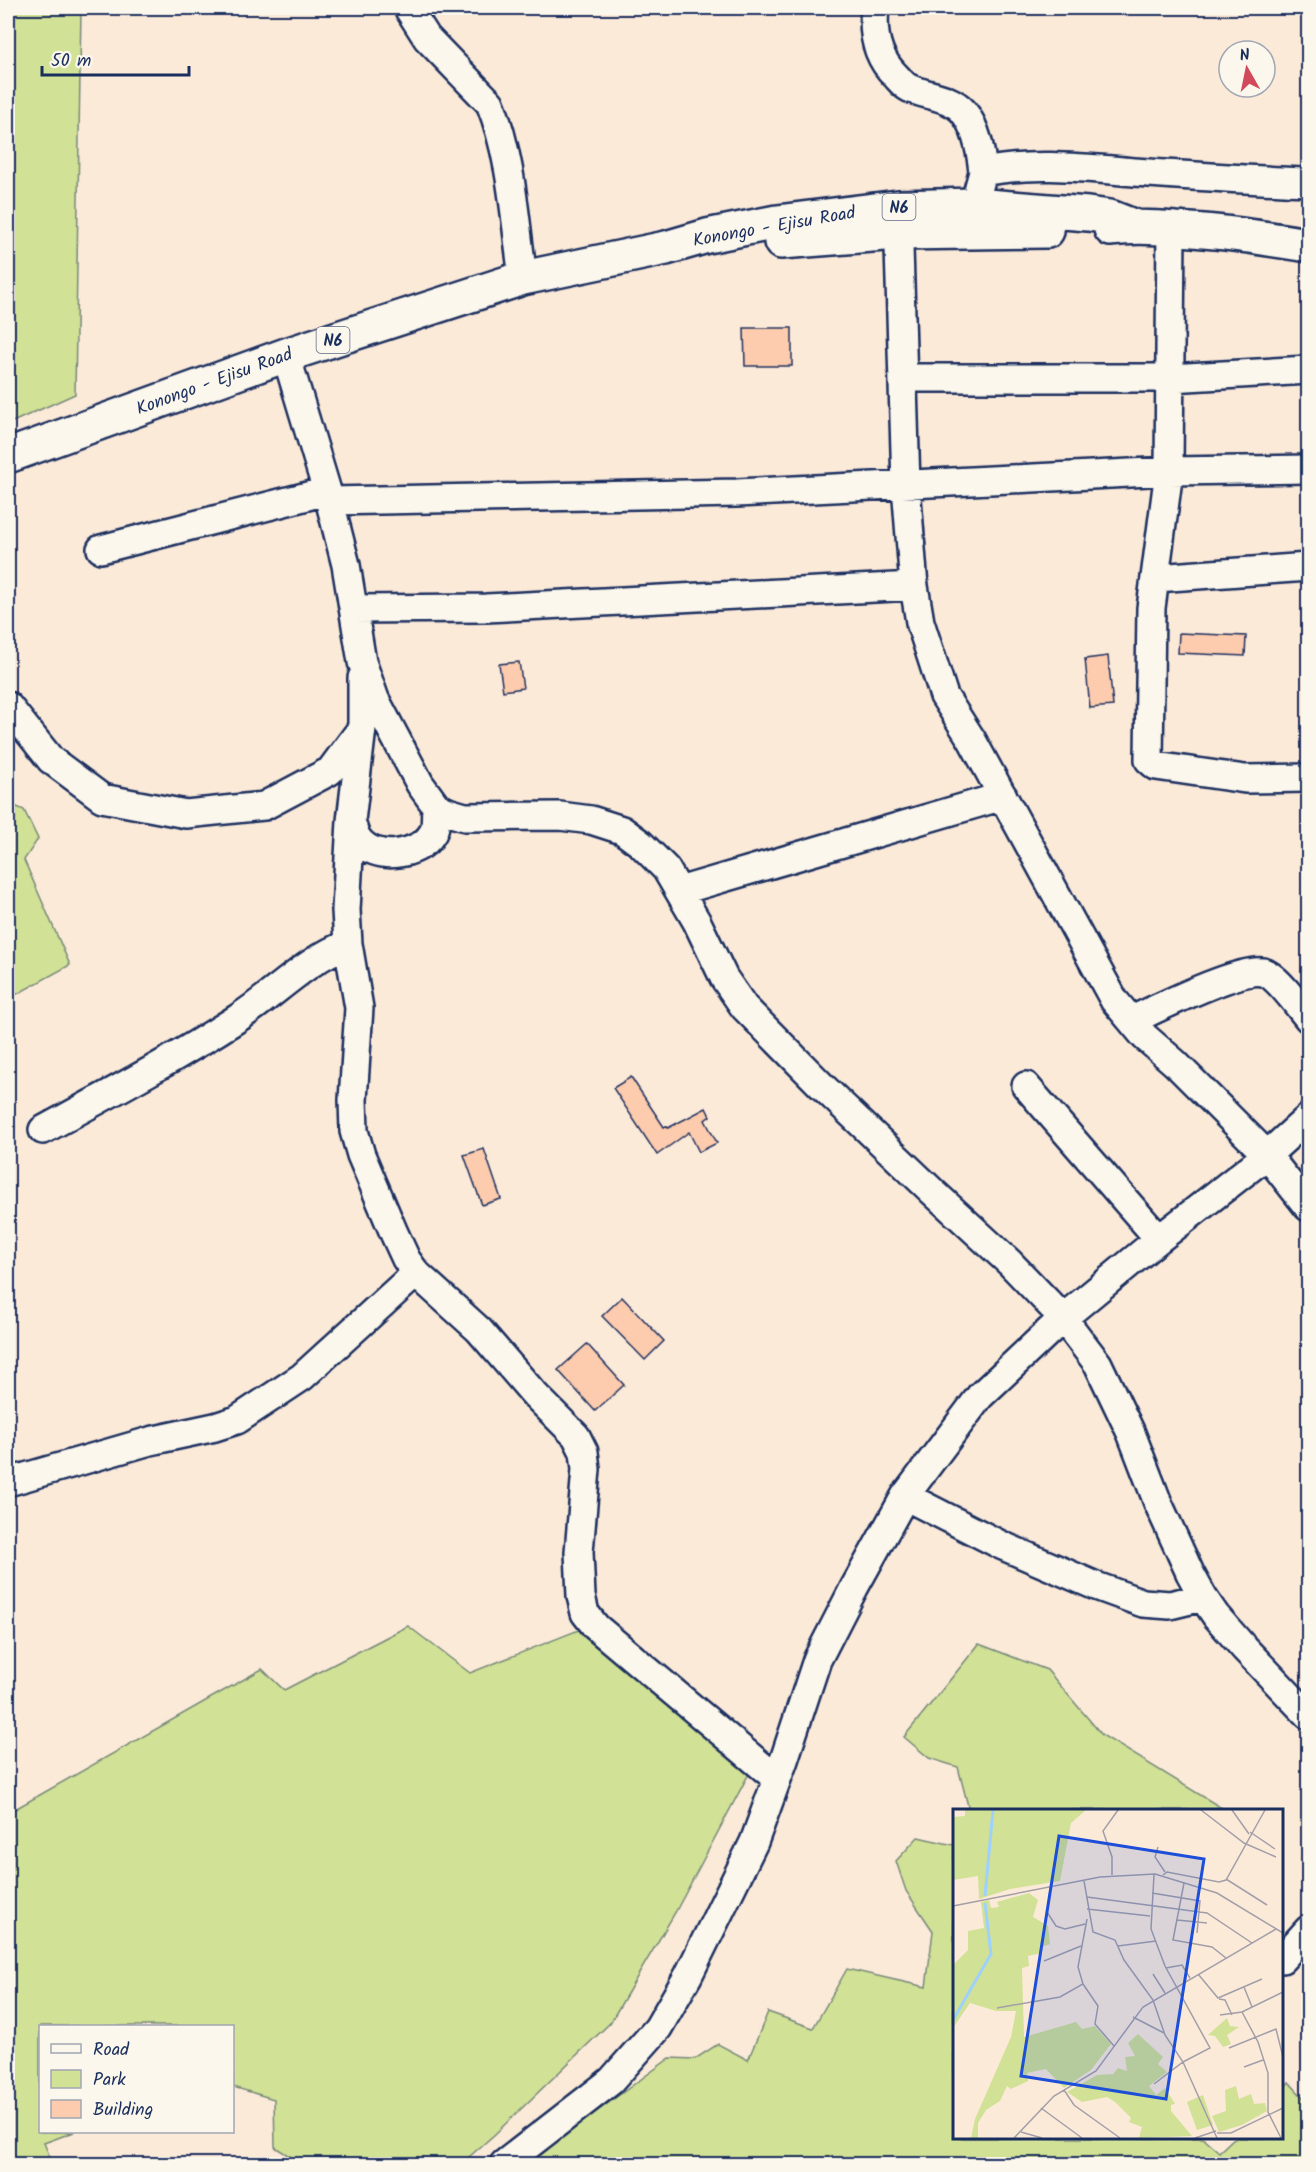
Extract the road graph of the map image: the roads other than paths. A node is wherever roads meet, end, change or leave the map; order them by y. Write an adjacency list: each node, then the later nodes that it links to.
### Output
1 (408, 8): 10 (street)
2 (875, 8): 3 (street)
3 (983, 172): 4 (street); 5 (street)
4 (1308, 182)
5 (974, 205): 6 (highway, Konongo - Ejisu Road / N6); 7 (highway, Konongo - Ejisu Road / N6)
6 (898, 220): 7 (highway, Konongo - Ejisu Road / N6); 10 (highway, Konongo - Ejisu Road / N6); 13 (street)
7 (1133, 226): 8 (highway, Konongo - Ejisu Road / N6)
8 (1171, 228): 9 (highway, Konongo - Ejisu Road / N6); 14 (street)
9 (1308, 245)
10 (523, 278): 11 (highway, Konongo - Ejisu Road / N6)
11 (286, 355): 15 (highway, Konongo - Ejisu Road / N6); 19 (street)
12 (1308, 370): 14 (street)
13 (903, 378): 14 (street); 18 (street)
14 (1170, 378): 17 (street)
15 (8, 456)
16 (1308, 470): 17 (street)
17 (1169, 471): 18 (street); 22 (street)
18 (906, 486): 19 (street); 23 (street)
19 (329, 496): 20 (street); 24 (street)
20 (101, 549)
21 (1308, 567): 22 (street)
22 (1156, 578): 28 (street)
23 (914, 586): 24 (street); 29 (street)
24 (354, 609): 25 (street)
25 (362, 662): 27 (street); 30 (street)
26 (8, 706): 27 (street)
27 (362, 728): 31 (street)
28 (1308, 778)
29 (1003, 796): 32 (street); 35 (street)
30 (436, 806): 31 (street); 32 (street)
31 (351, 821): 33 (street)
32 (679, 891): 43 (street)
33 (348, 944): 38 (street); 42 (street)
34 (1308, 1018): 35 (street)
35 (1132, 1020): 39 (street)
36 (1026, 1086): 41 (street)
37 (1308, 1118): 39 (street)
38 (43, 1130)
39 (1267, 1155): 40 (street); 41 (street)
40 (1308, 1207)
41 (1159, 1239): 43 (street)
42 (416, 1273): 44 (street); 48 (street)
43 (1063, 1318): 45 (street); 46 (street)
44 (8, 1482)
45 (905, 1496): 46 (street); 48 (street)
46 (1203, 1597): 47 (street)
47 (1308, 1715)
48 (777, 1779): 51 (street)
49 (1308, 1930): 50 (street)
50 (1283, 1957)
51 (504, 2164)

